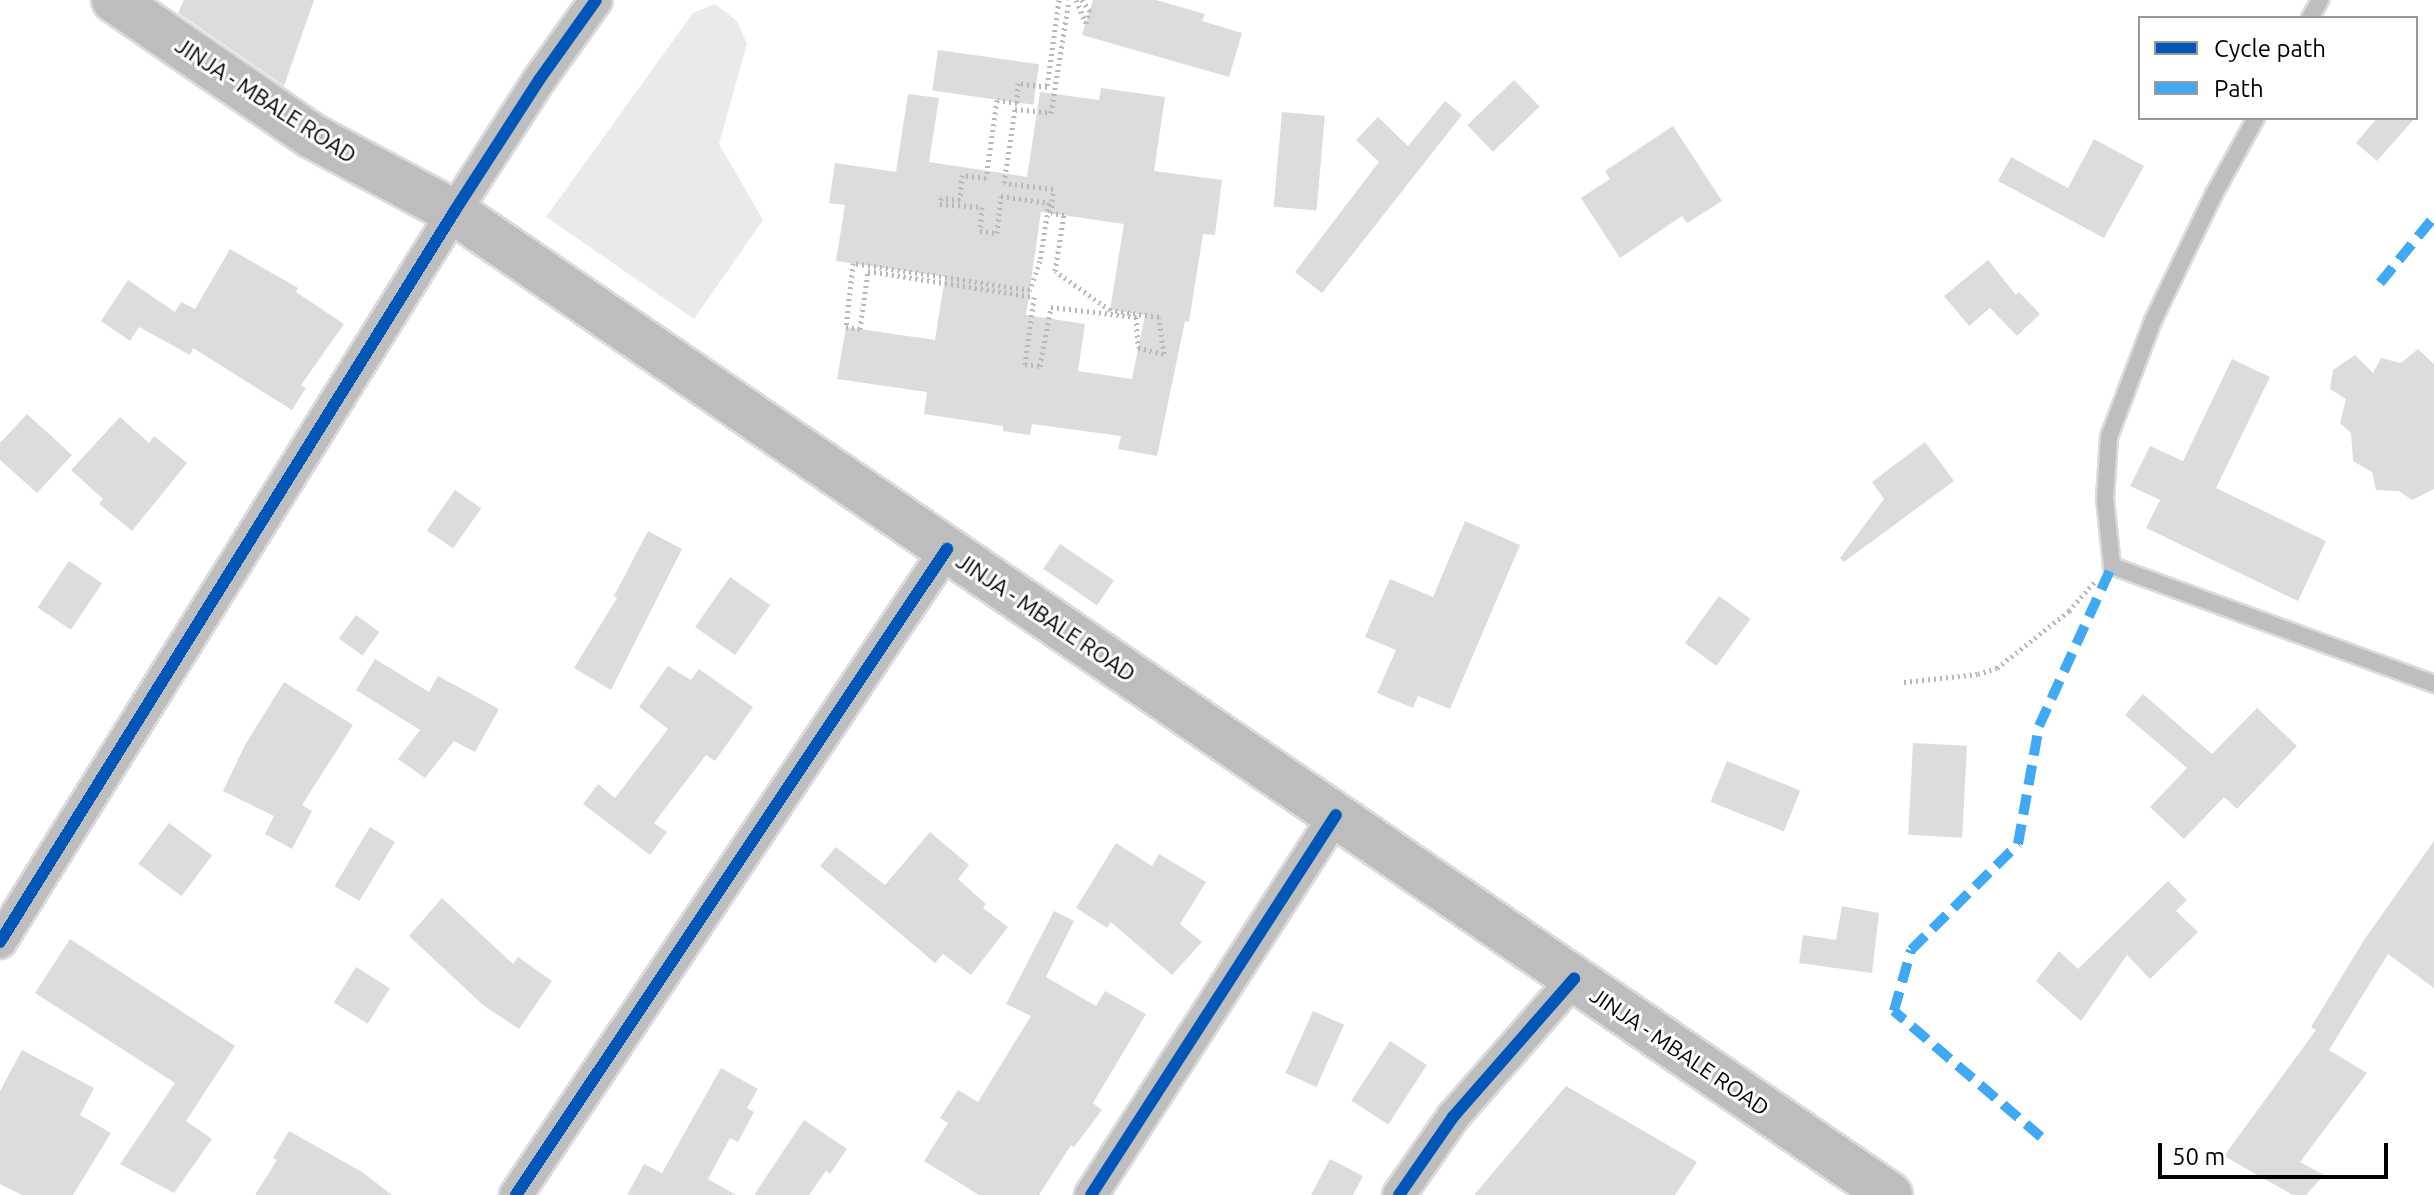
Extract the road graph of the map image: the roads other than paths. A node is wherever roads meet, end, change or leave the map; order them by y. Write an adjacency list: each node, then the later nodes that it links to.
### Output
1 (596, 0): 4 (street)
2 (122, 2): 4 (main road, JINJA - MBALE ROAD)
3 (2255, 120): 6 (lane)
4 (454, 212): 5 (main road, JINJA - MBALE ROAD); 8 (street)
5 (947, 549): 7 (main road, JINJA - MBALE ROAD); 10 (street)
6 (2434, 684)
7 (1336, 815): 9 (main road, JINJA - MBALE ROAD); 11 (street)
8 (0, 942)
9 (1574, 979): 12 (street); 13 (main road, JINJA - MBALE ROAD)
10 (516, 1195)
11 (1091, 1195)
12 (1399, 1195)
13 (1890, 1195)

